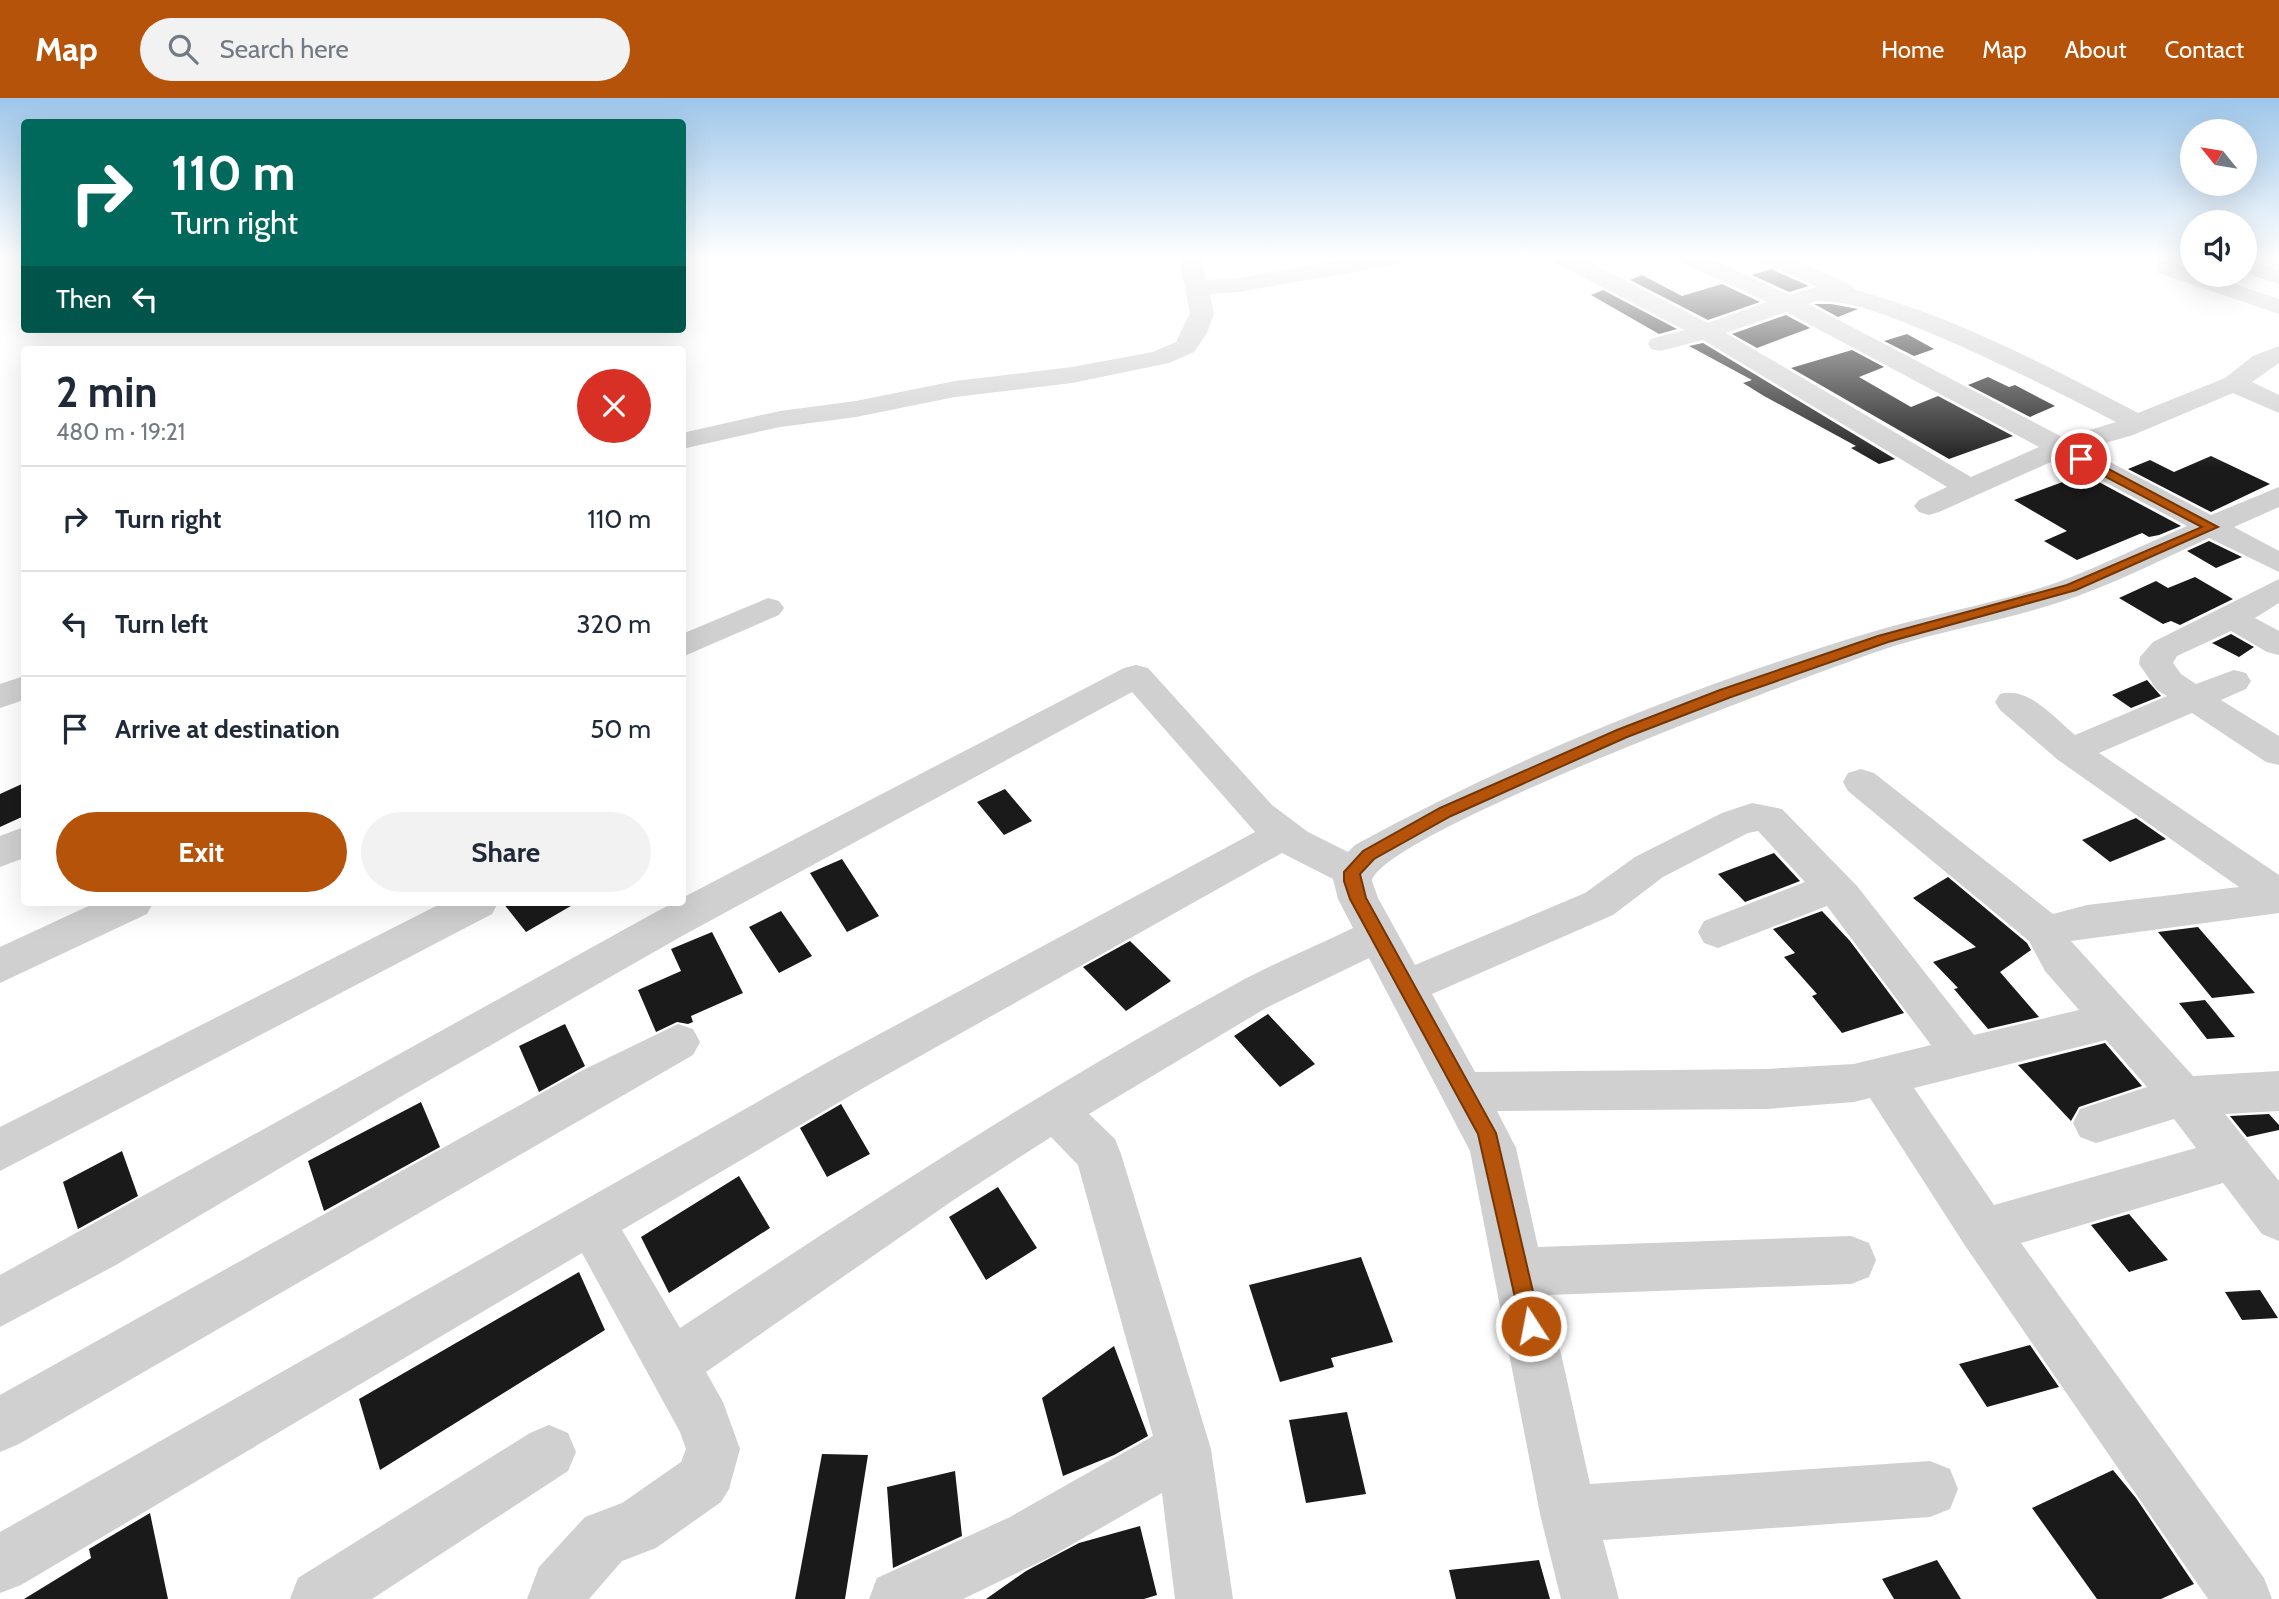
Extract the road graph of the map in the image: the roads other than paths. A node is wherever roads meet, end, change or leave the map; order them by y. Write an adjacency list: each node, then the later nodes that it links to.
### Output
1 (1197, 327): 12 (street)
2 (1696, 327): 6 (street)
3 (1719, 327): 6 (street)
4 (1833, 327): 13 (street)
5 (1934, 327): 11 (street)
6 (1706, 332): 7 (street); 14 (street)
7 (1660, 344)
8 (2273, 361): 9 (street)
9 (2234, 383): 10 (street); 11 (street)
10 (2279, 405)
11 (2137, 423): 13 (street)
12 (686, 440)
13 (2060, 448): 14 (street); 17 (street)
14 (1968, 487): 16 (street)
15 (2279, 496): 17 (street)
16 (1929, 506)
17 (2212, 527): 18 (street); 35 (street)
18 (2279, 563)
19 (2279, 589): 21 (street)
20 (768, 608): 22 (street)
21 (2232, 618): 23 (street); 27 (street)
22 (686, 645)
23 (2279, 645)
24 (2234, 681): 27 (street)
25 (21, 689): 26 (street)
26 (0, 697)
27 (2194, 698): 29 (street); 30 (street)
28 (2012, 702): 29 (street)
29 (2071, 751): 37 (street)
30 (2279, 753)
31 (1861, 782): 41 (street)
32 (1283, 834): 35 (street); 57 (street); 61 (street)
33 (21, 842): 34 (street)
34 (0, 853)
35 (1353, 872): 42 (street)
36 (1834, 887): 40 (street); 44 (street); 47 (street)
37 (2279, 896): 41 (street)
38 (127, 906): 43 (street)
39 (472, 906): 54 (street)
40 (1718, 932)
41 (2049, 934): 45 (street)
42 (1378, 935): 44 (street); 52 (street)
43 (0, 965)
44 (1406, 987): 50 (street)
45 (2112, 1020): 47 (street); 51 (street)
46 (678, 1042): 63 (street)
47 (1964, 1056): 48 (street)
48 (1880, 1075): 50 (street); 58 (street)
49 (2279, 1091): 51 (street)
50 (1464, 1092): 60 (street)
51 (2183, 1096): 53 (street); 55 (street)
52 (1055, 1110): 62 (street); 64 (street)
53 (2096, 1123)
54 (0, 1150)
55 (2232, 1158): 56 (street); 58 (street)
56 (2279, 1218)
57 (591, 1223): 62 (street); 68 (street)
58 (1983, 1231): 74 (street)
59 (1851, 1260): 60 (street)
60 (1520, 1272): 67 (street)
61 (0, 1302)
62 (671, 1364): 70 (street)
63 (0, 1425)
64 (1184, 1449): 71 (street); 72 (street)
65 (549, 1451): 69 (street)
66 (1930, 1489): 67 (street)
67 (1568, 1514): 73 (street)
68 (0, 1564)
69 (319, 1599)
70 (556, 1599)
71 (898, 1599)
72 (1204, 1599)
73 (1590, 1599)
74 (2243, 1599)

